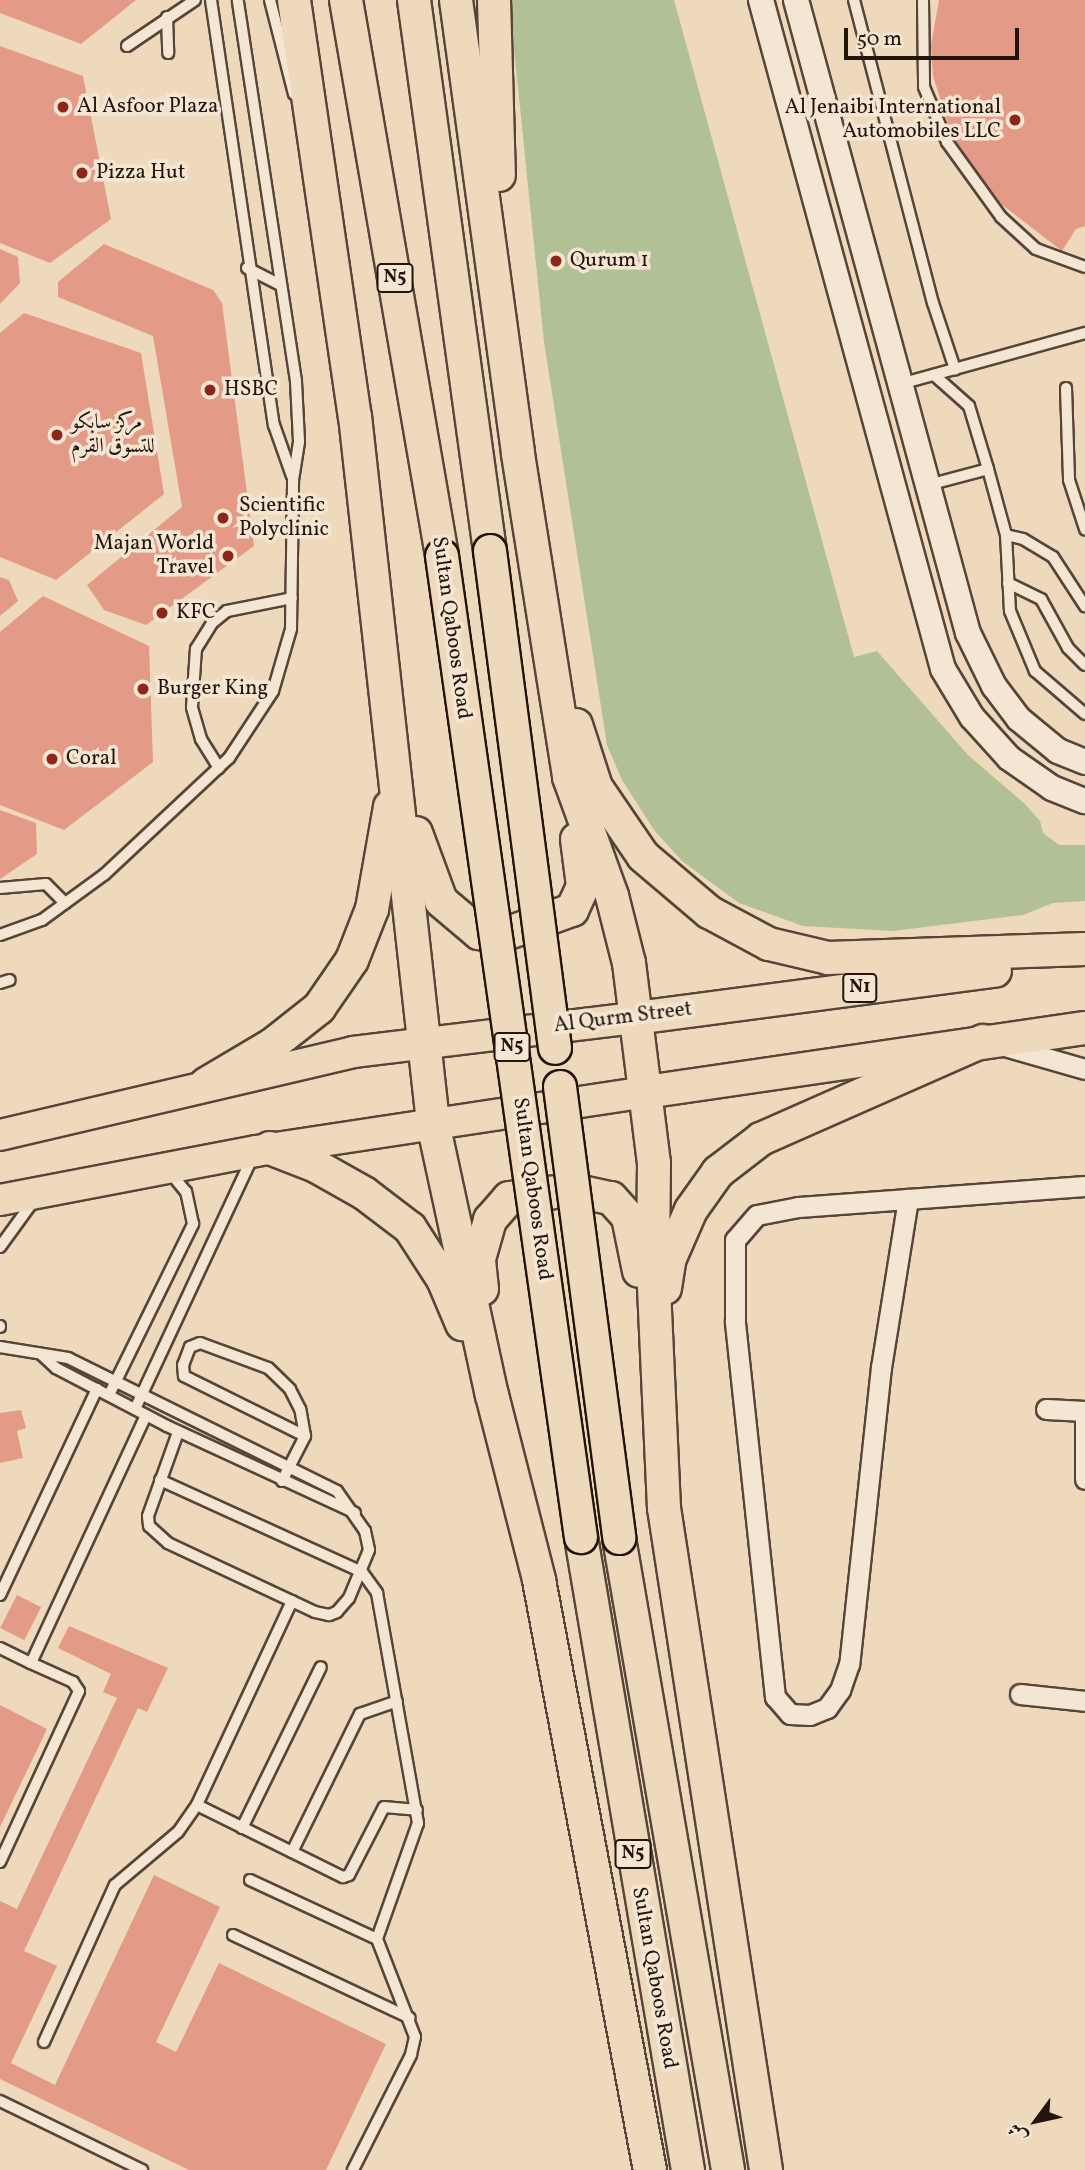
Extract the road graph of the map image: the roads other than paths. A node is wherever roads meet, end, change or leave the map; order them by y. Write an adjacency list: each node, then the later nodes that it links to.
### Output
1 (195, 0): 14 (lane)
2 (211, 0): 19 (lane)
3 (238, 0): 20 (lane)
4 (270, 0): 17 (lane)
5 (294, 0): 17 (highway)
6 (346, 0): 106 (highway, Sultan Qaboos Road / N5, bridge)
7 (414, 0): 107 (highway, Sultan Qaboos Road / N5, bridge)
8 (456, 0): 21 (highway)
9 (494, 0): 21 (highway)
10 (761, 0): 42 (street)
11 (796, 0): 25 (street)
12 (854, 0): 23 (lane)
13 (923, 0): 18 (lane)
14 (167, 17): 15 (lane); 16 (lane)
15 (127, 47)
16 (168, 54)
17 (320, 175): 40 (highway)
18 (1085, 267)
19 (247, 268): 20 (lane); 29 (lane)
20 (280, 285): 29 (lane)
21 (502, 313): 27 (highway)
22 (1085, 333): 23 (lane)
23 (955, 369): 24 (lane)
24 (934, 375): 25 (lane); 28 (lane)
25 (901, 384): 30 (street)
26 (1066, 388): 31 (lane)
27 (518, 454): 41 (highway); 46 (highway)
28 (988, 469): 30 (lane); 32 (lane)
29 (293, 480): 34 (lane)
30 (928, 485): 38 (street)
31 (1085, 529)
32 (1006, 535): 33 (lane); 35 (lane)
33 (1008, 583): 36 (lane); 37 (lane)
34 (292, 598): 39 (lane); 39 (lane)
35 (1085, 606)
36 (1085, 665)
37 (1085, 714)
38 (1085, 762)
39 (219, 768): 44 (lane)
40 (397, 771): 41 (highway); 51 (highway); 53 (highway)
41 (569, 777): 48 (highway)
42 (1085, 801)
43 (0, 888): 44 (lane)
44 (65, 903): 45 (lane)
45 (0, 935)
46 (1085, 949)
47 (1085, 959): 48 (highway, Al Qurm Street / N1)
48 (636, 1018): 51 (main road, Al Qurm Street); 54 (highway)
49 (1085, 1028): 50 (highway)
50 (983, 1041): 52 (street); 54 (highway); 66 (highway)
51 (422, 1042): 53 (main road, Al Qurm Street); 55 (highway)
52 (1085, 1069)
53 (206, 1084): 56 (main road, Al Qurm Street)
54 (646, 1092): 55 (main road); 66 (highway)
55 (433, 1123): 57 (main road); 71 (highway)
56 (0, 1135)
57 (263, 1150): 58 (main road); 69 (lane); 71 (highway)
58 (165, 1167): 59 (main road); 67 (lane)
59 (60, 1185): 61 (main road); 63 (lane)
60 (1085, 1186): 62 (street)
61 (0, 1199)
62 (908, 1199): 62 (street)
63 (0, 1247)
64 (0, 1348): 65 (lane)
65 (41, 1354): 67 (lane); 68 (lane)
66 (655, 1355): 71 (highway); 108 (highway)
67 (116, 1381): 69 (lane); 70 (lane)
68 (97, 1389): 70 (lane); 84 (lane)
69 (143, 1394): 72 (lane); 78 (lane)
70 (109, 1395): 72 (lane)
71 (492, 1395): 105 (highway)
72 (135, 1409): 75 (lane)
73 (1046, 1409): 74 (street)
74 (1085, 1413): 79 (street)
75 (146, 1415): 76 (lane); 87 (lane)
76 (178, 1432): 80 (lane); 81 (lane)
77 (305, 1436): 77 (lane); 78 (lane)
78 (289, 1466): 81 (lane); 82 (lane)
79 (1085, 1479)
80 (160, 1480): 83 (lane); 85 (lane)
81 (282, 1480): 82 (lane)
82 (355, 1513): 83 (lane)
83 (362, 1572): 85 (lane); 90 (lane)
84 (0, 1595)
85 (292, 1601): 92 (lane)
86 (0, 1648): 87 (lane)
87 (31, 1662): 96 (lane)
88 (321, 1667): 94 (lane)
89 (1020, 1694): 91 (street)
90 (397, 1701): 93 (lane); 95 (lane)
91 (1085, 1701)
92 (197, 1805): 94 (lane); 101 (lane)
93 (417, 1810): 95 (lane); 99 (lane)
94 (242, 1828): 95 (lane)
95 (292, 1853)
96 (0, 1862)
97 (250, 1880): 99 (lane)
98 (233, 1935): 100 (lane)
99 (377, 1940): 100 (lane)
100 (410, 2018): 104 (lane)
101 (44, 2042)
102 (0, 2101): 103 (lane)
103 (142, 2170)
104 (353, 2170)
105 (650, 2170)
106 (688, 2170)
107 (728, 2170)
108 (766, 2170)

